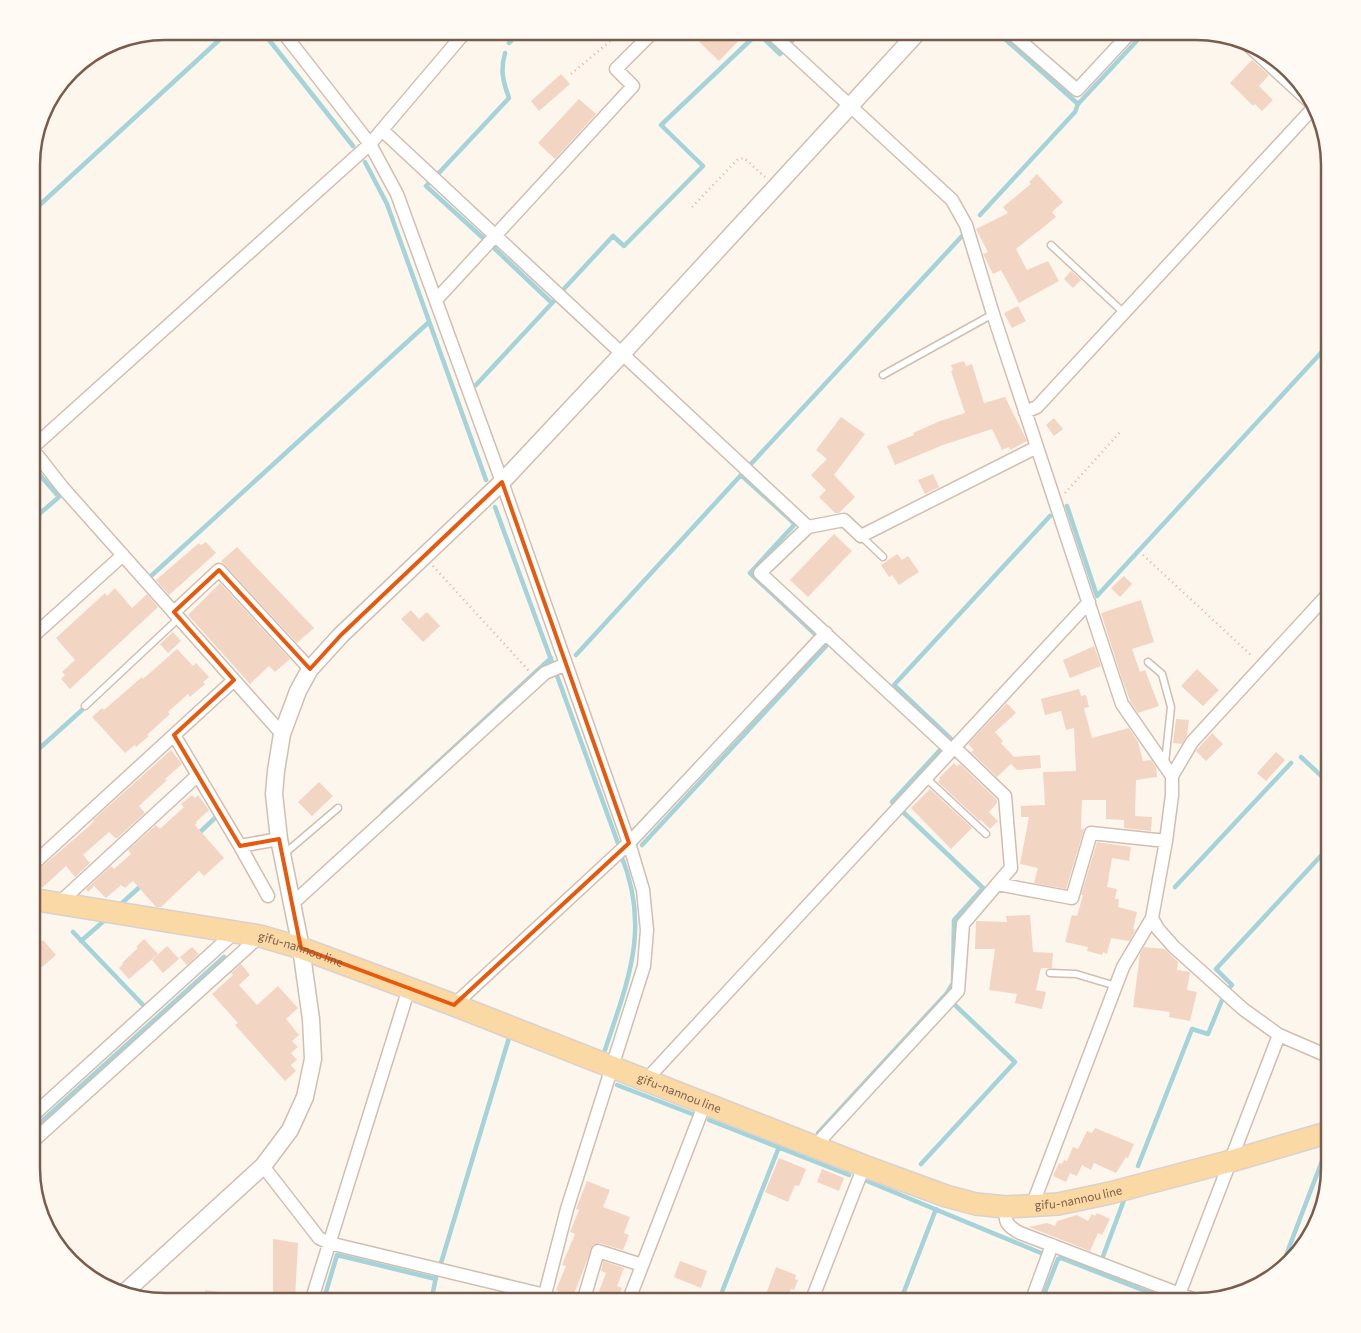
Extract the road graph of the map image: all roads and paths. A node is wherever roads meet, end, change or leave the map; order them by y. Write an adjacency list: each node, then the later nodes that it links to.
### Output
1 (289, 40): 13 (street)
2 (458, 40): 12 (street)
3 (611, 40): 9 (path)
4 (645, 40): 16 (street)
5 (779, 40): 10 (street)
6 (912, 40): 10 (street)
7 (1018, 40): 8 (street)
8 (1124, 40)
9 (571, 74)
10 (850, 106): 14 (street); 20 (street)
11 (1309, 113): 19 (street)
12 (382, 130): 13 (street); 16 (street)
13 (370, 144): 18 (street); 25 (street)
14 (776, 187): 15 (path); 21 (street)
15 (692, 207)
16 (495, 236): 18 (street); 21 (street)
17 (1051, 245): 19 (lane)
18 (436, 300): 28 (street)
19 (1124, 313): 23 (street)
20 (994, 314): 22 (lane); 23 (street)
21 (622, 355): 28 (street); 30 (street)
22 (883, 375)
23 (1025, 412): 26 (street)
24 (1120, 432): 29 (path)
25 (40, 440)
26 (1037, 447): 29 (street); 31 (street)
27 (40, 458): 32 (street)
28 (502, 482): 34 (street); 42 (street)
29 (1056, 503): 36 (street)
30 (808, 527): 31 (street); 40 (street)
31 (861, 536): 35 (lane)
32 (123, 555): 38 (street); 39 (street)
33 (1143, 555): 43 (path)
34 (424, 556): 44 (street); 45 (path)
35 (883, 557)
36 (1089, 602): 50 (street); 51 (street)
37 (1321, 602): 43 (street)
38 (176, 615): 44 (street); 46 (street); 47 (lane)
39 (40, 630)
40 (826, 633): 50 (street); 57 (street)
41 (1148, 662): 51 (lane)
42 (566, 664): 57 (street); 65 (street)
43 (1262, 665): 51 (street)
44 (310, 669): 48 (street)
45 (529, 671)
46 (234, 680): 48 (street); 49 (street)
47 (85, 706)
48 (282, 734): 59 (street)
49 (174, 735): 52 (street); 60 (street)
50 (953, 749): 53 (street); 61 (street)
51 (1168, 771): 56 (street)
52 (198, 775): 58 (street); 64 (street)
53 (926, 778): 55 (lane); 77 (street)
54 (338, 808): 59 (lane)
55 (986, 834)
56 (1166, 841): 61 (street); 66 (street)
57 (628, 843): 73 (street); 76 (street)
58 (240, 846): 59 (street); 62 (street)
59 (281, 847): 65 (street)
60 (40, 858)
61 (998, 884): 82 (street)
62 (268, 896)
63 (40, 900): 64 (main road, gifu-nannou line)
64 (59, 903): 67 (main road, gifu-nannou line)
65 (292, 904): 69 (street)
66 (1152, 918): 71 (street); 74 (street)
67 (235, 932): 68 (main road, gifu-nannou line); 79 (street)
68 (260, 936): 69 (main road, gifu-nannou line); 80 (street)
69 (301, 948): 72 (main road, gifu-nannou line); 84 (street)
70 (1050, 973): 71 (lane)
71 (1116, 986): 86 (street)
72 (409, 988): 73 (main road, gifu-nannou line); 88 (street)
73 (454, 1006): 76 (main road, gifu-nannou line)
74 (1280, 1035): 75 (street); 83 (street)
75 (1321, 1052)
76 (613, 1067): 77 (main road, gifu-nannou line); 94 (street)
77 (646, 1080): 78 (main road, gifu-nannou line)
78 (705, 1103): 82 (main road, gifu-nannou line); 90 (street)
79 (40, 1109)
80 (40, 1135)
81 (1321, 1135): 83 (main road, gifu-nannou line)
82 (815, 1146): 85 (main road, gifu-nannou line)
83 (1231, 1161): 86 (main road, gifu-nannou line); 100 (street)
84 (263, 1166): 88 (street); 91 (street)
85 (864, 1166): 87 (main road, gifu-nannou line); 97 (street)
86 (1032, 1206): 87 (main road, gifu-nannou line)
87 (1006, 1207): 89 (street)
88 (329, 1244): 92 (street); 93 (street)
89 (1052, 1246): 98 (street); 99 (street)
90 (642, 1265): 95 (street); 96 (street)
91 (130, 1288)
92 (314, 1293)
93 (521, 1293)
94 (546, 1293)
95 (586, 1293)
96 (631, 1293)
97 (815, 1293)
98 (1034, 1293)
99 (1166, 1293)
100 (1180, 1293)

